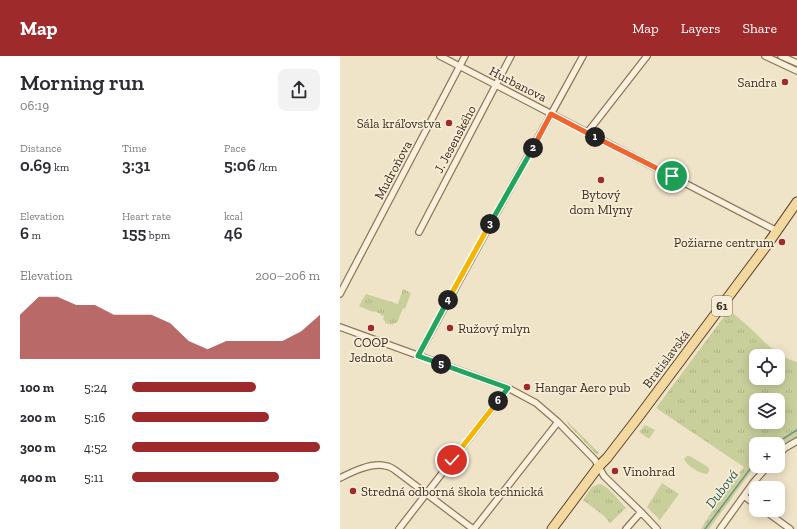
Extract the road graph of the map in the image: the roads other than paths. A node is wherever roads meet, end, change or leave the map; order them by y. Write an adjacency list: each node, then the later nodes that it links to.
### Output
1 (440, 56): 9 (street, Hurbanova)
2 (465, 56): 9 (street, Mudroňova)
3 (511, 56): 11 (street, J. Jesenského)
4 (583, 56): 12 (street)
5 (647, 56): 13 (street)
6 (765, 56): 10 (street)
7 (781, 56): 8 (street)
8 (797, 63)
9 (460, 67): 11 (street, Hurbanova); 17 (street, Mudroňova)
10 (797, 71)
11 (496, 86): 12 (street, Hurbanova); 15 (street, J. Jesenského)
12 (551, 114): 13 (street, Hurbanova); 19 (street)
13 (586, 133): 16 (street, Hurbanova)
14 (797, 202): 16 (main road, Bratislavská / 61)
15 (419, 232)
16 (777, 232): 24 (main road, Bratislavská / 61)
17 (340, 294)
18 (340, 328): 19 (street)
19 (418, 356): 20 (street)
20 (508, 388): 21 (street); 27 (street)
21 (558, 422): 24 (street); 33 (street)
22 (795, 442): 23 (street)
23 (785, 448)
24 (599, 466): 30 (street); 34 (main road, Bratislavská / 61)
25 (762, 473): 28 (street)
26 (340, 478): 27 (street)
27 (426, 493): 32 (street); 33 (street)
28 (744, 496): 29 (street); 37 (street)
29 (749, 500)
30 (642, 512): 35 (street); 36 (street)
31 (774, 517): 38 (street)
32 (399, 529)
33 (474, 529)
34 (552, 529)
35 (626, 529)
36 (657, 529)
37 (720, 529)
38 (790, 529)

